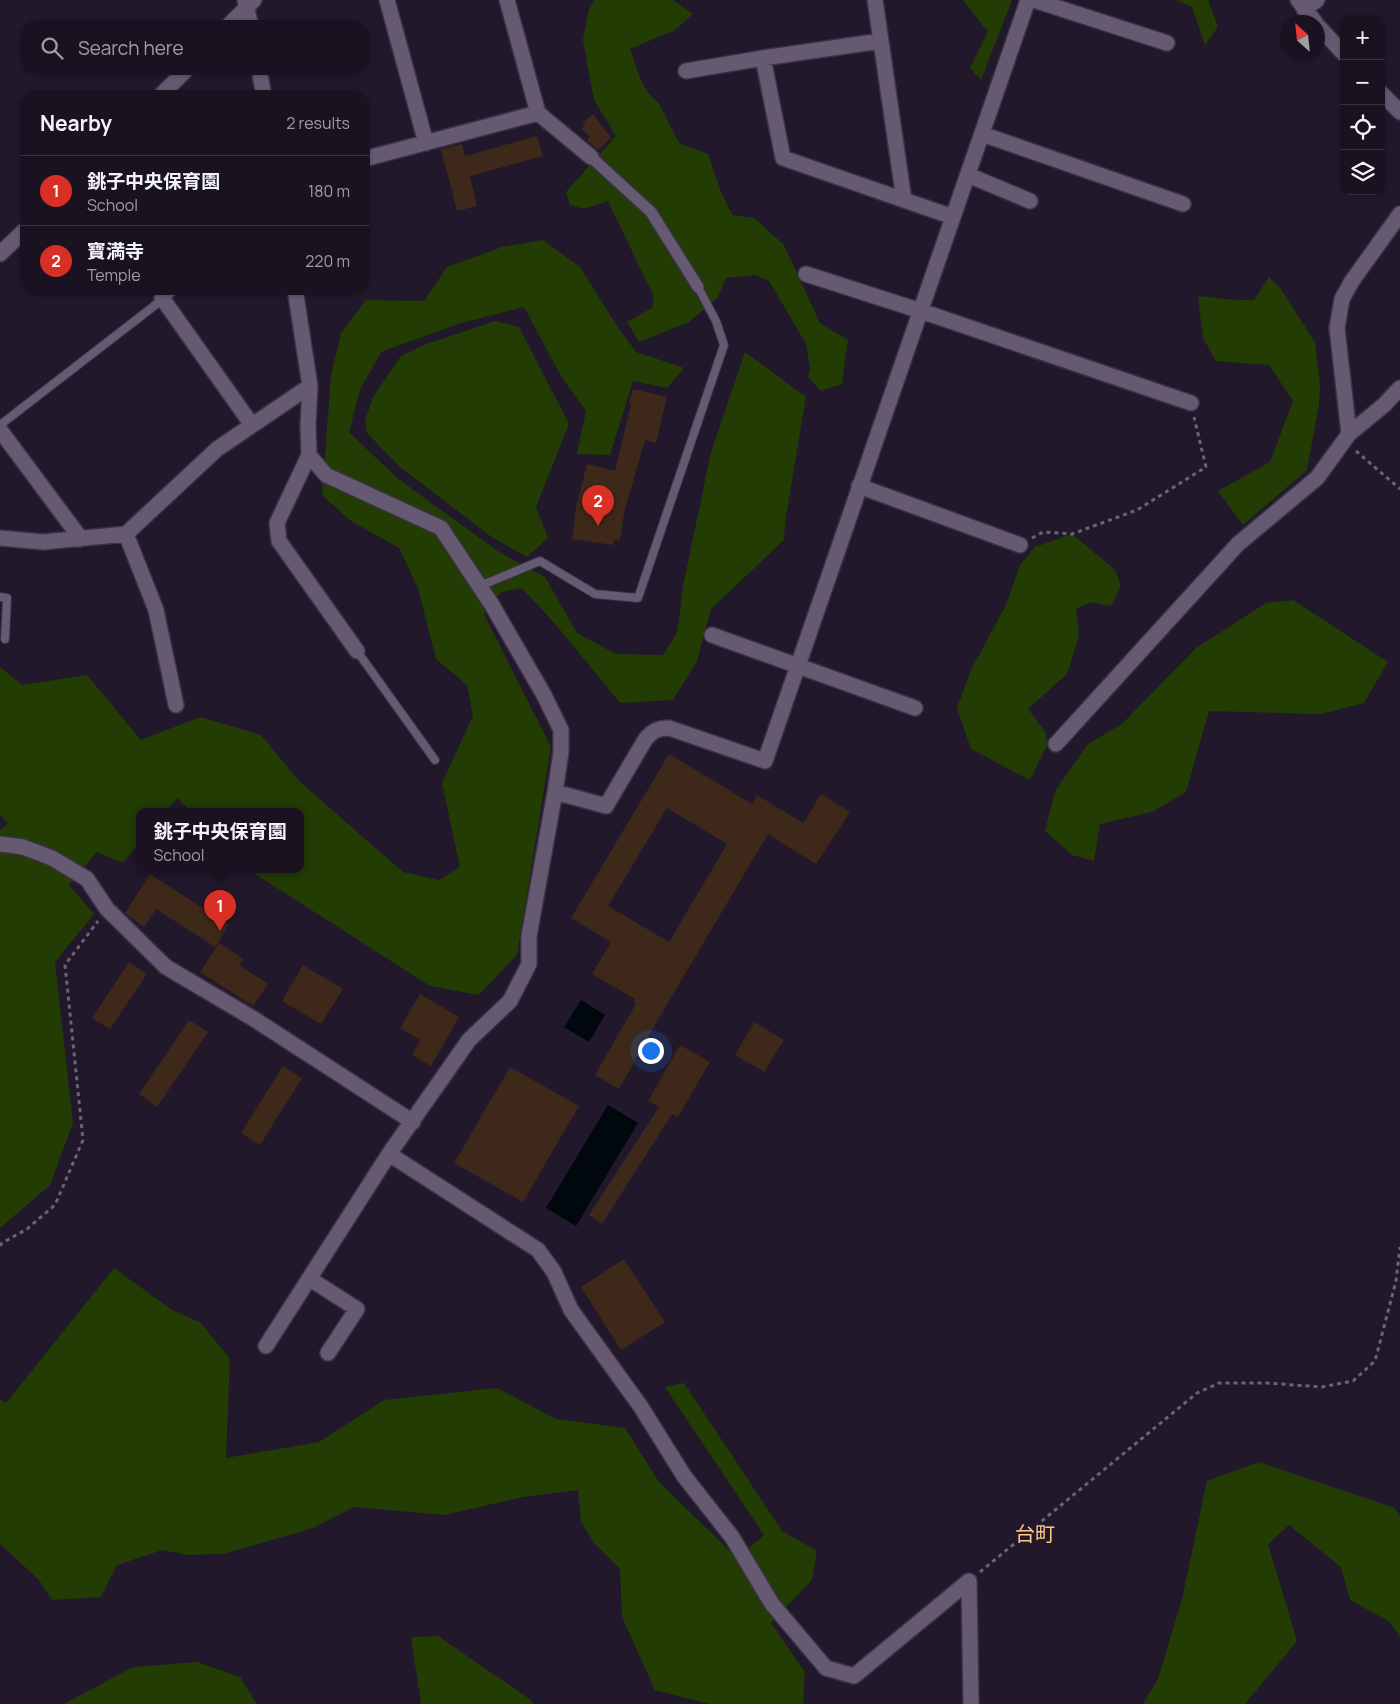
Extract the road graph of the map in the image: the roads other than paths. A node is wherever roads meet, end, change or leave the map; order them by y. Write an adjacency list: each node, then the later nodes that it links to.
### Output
1 (387, 0): 25 (street)
2 (507, 0): 23 (street)
3 (874, 0): 12 (street)
4 (1028, 0): 24 (street)
5 (1034, 0): 13 (street)
6 (249, 2): 9 (street); 10 (street)
7 (1306, 3): 8 (street)
8 (1312, 15)
9 (233, 20)
10 (250, 20)
11 (1325, 34): 14 (street)
12 (881, 40): 15 (street); 29 (street)
13 (1167, 43)
14 (1340, 50)
15 (763, 58): 16 (street); 29 (street)
16 (686, 71)
17 (181, 75): 19 (street)
18 (260, 75): 20 (street)
19 (166, 90)
20 (263, 90)
21 (1385, 97): 22 (street)
22 (1400, 112)
23 (538, 113): 25 (street); 27 (street)
24 (982, 134): 28 (street); 31 (street)
25 (426, 143): 26 (street)
26 (370, 157)
27 (591, 157): 37 (street)
28 (968, 175): 30 (street); 33 (street)
29 (904, 200): 33 (street)
30 (1030, 201)
31 (1183, 204)
32 (1400, 214): 48 (street)
33 (954, 217): 41 (street)
34 (20, 235): 35 (street)
35 (0, 254)
36 (806, 274): 41 (street)
37 (698, 287): 55 (lane)
38 (167, 295): 40 (lane)
39 (297, 295): 42 (street)
40 (162, 298): 45 (lane); 46 (street)
41 (920, 311): 44 (street); 50 (street)
42 (310, 386): 46 (street); 49 (street)
43 (1400, 388): 48 (street)
44 (1191, 403)
45 (0, 424)
46 (252, 425): 51 (street)
47 (0, 430): 53 (street)
48 (1346, 437): 63 (street)
49 (309, 454): 55 (street); 59 (street)
50 (859, 486): 54 (street); 60 (street)
51 (126, 534): 53 (street); 61 (street)
52 (0, 538): 53 (street)
53 (81, 539)
54 (1020, 545)
55 (480, 586): 65 (street)
56 (0, 596): 58 (lane)
57 (712, 635): 60 (street)
58 (4, 639)
59 (357, 651): 64 (lane)
60 (798, 665): 62 (street); 65 (street)
61 (176, 704)
62 (915, 708)
63 (1056, 744)
64 (435, 760)
65 (556, 792): 67 (street)
66 (0, 844): 67 (street)
67 (412, 1122): 68 (street)
68 (389, 1154): 69 (street); 72 (street)
69 (310, 1279): 70 (street); 71 (street)
70 (266, 1346)
71 (328, 1353)
72 (971, 1704)

